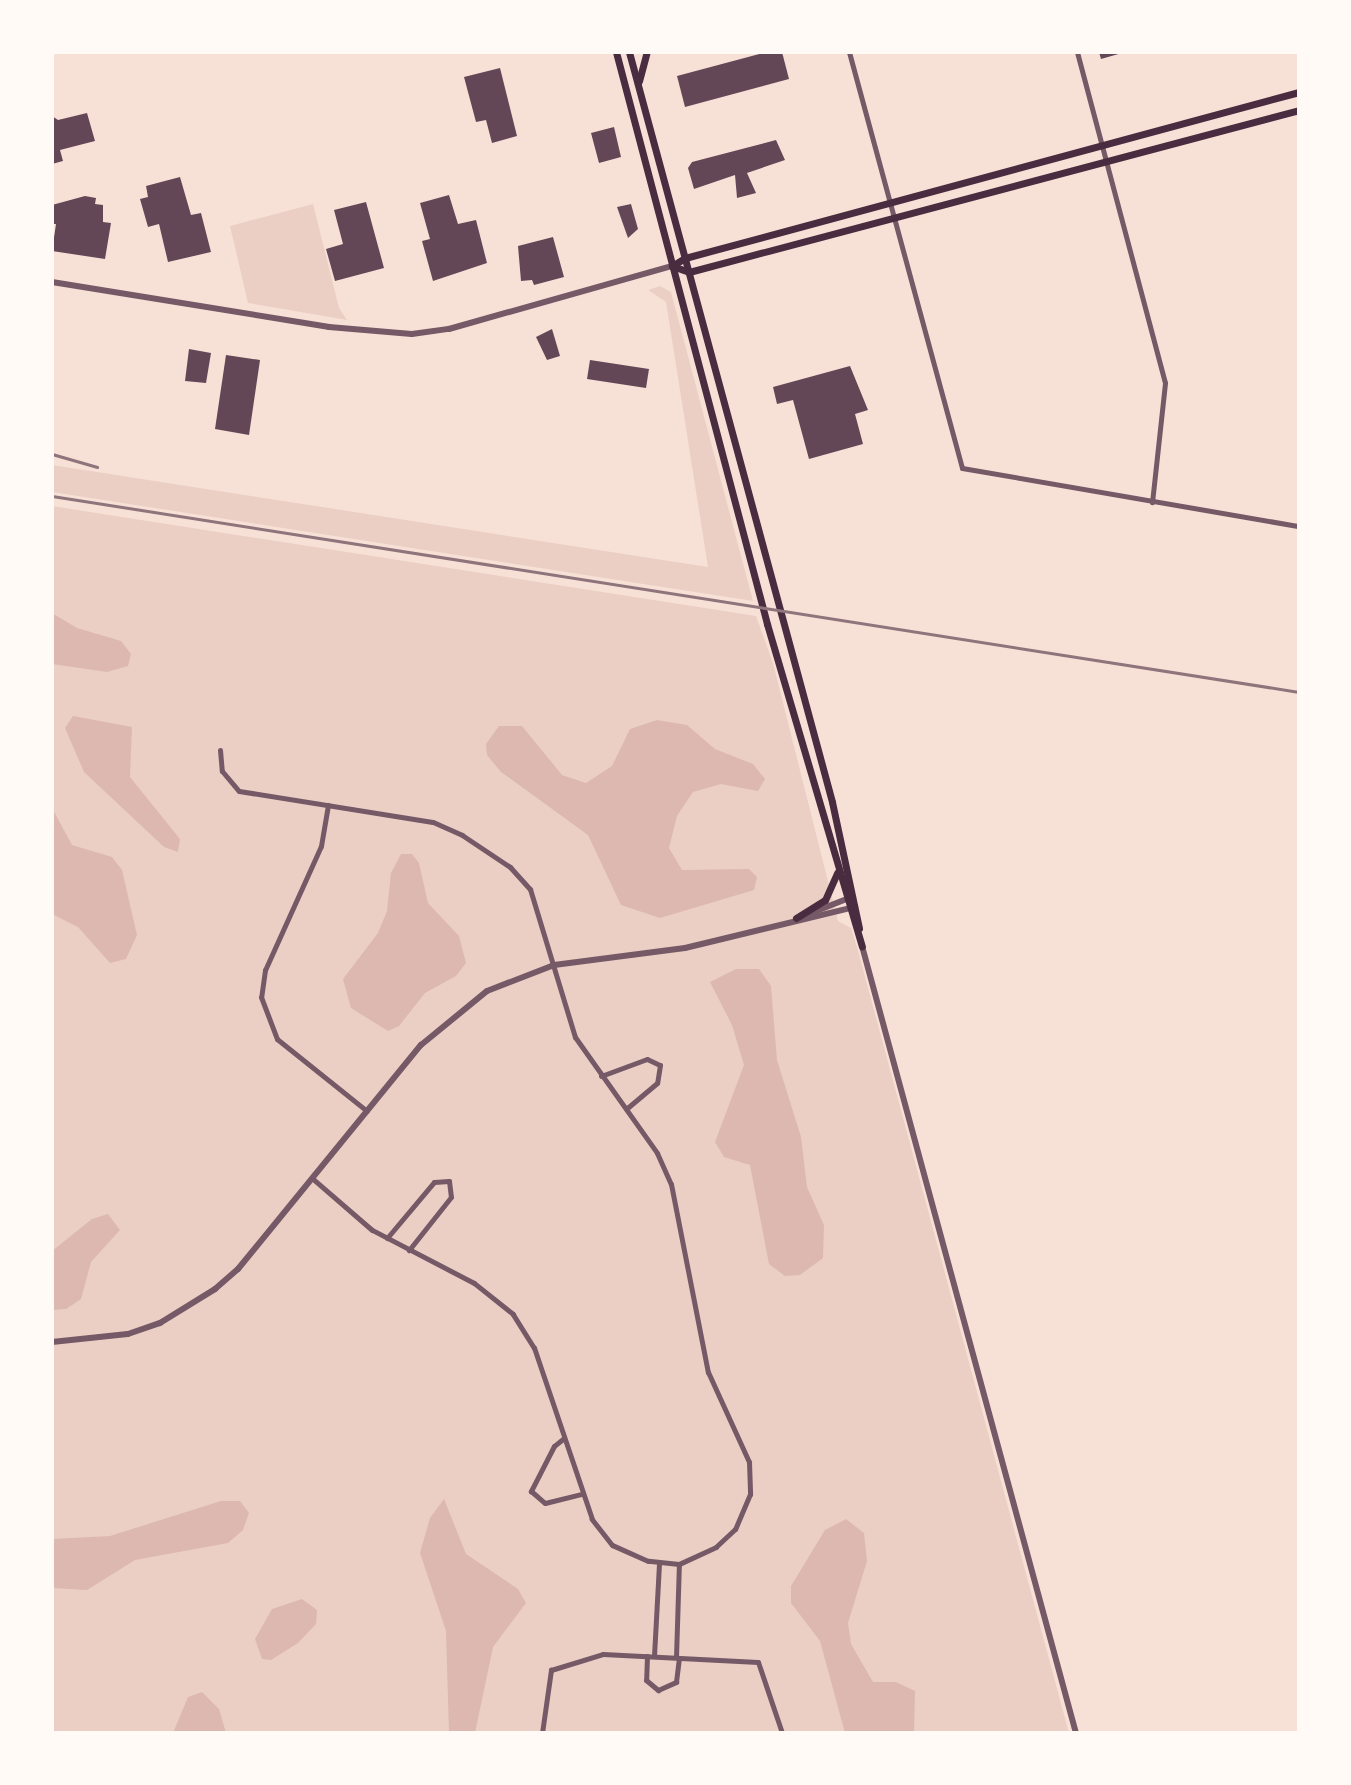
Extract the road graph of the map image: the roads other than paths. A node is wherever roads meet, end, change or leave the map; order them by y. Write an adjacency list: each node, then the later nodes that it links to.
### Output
1 (616, 52): 14 (main road)
2 (629, 52): 6 (main road)
3 (647, 52): 6 (main road)
4 (849, 52): 11 (street)
5 (1077, 52): 9 (street)
6 (639, 87): 13 (main road)
7 (1299, 92): 9 (main road)
8 (1299, 110): 10 (main road)
9 (1103, 145): 10 (street); 11 (main road)
10 (1107, 160): 12 (main road); 17 (street)
11 (890, 203): 12 (street); 13 (main road)
12 (893, 216): 15 (main road); 17 (street)
13 (685, 258): 14 (main road); 15 (main road)
14 (672, 266): 15 (main road); 16 (street); 21 (main road)
15 (689, 272): 22 (main road)
16 (52, 282)
17 (1152, 502): 18 (street)
18 (1299, 526)
19 (220, 750): 20 (street)
20 (328, 805): 26 (street); 29 (street)
21 (837, 871): 22 (main road); 24 (main road)
22 (850, 898): 23 (main road); 24 (street)
23 (852, 908): 24 (street); 25 (main road)
24 (796, 918): 26 (street)
25 (862, 946): 42 (street)
26 (554, 965): 27 (street); 29 (street)
27 (601, 1076): 28 (street); 28 (street)
28 (626, 1109): 37 (street)
29 (367, 1111): 30 (street)
30 (312, 1178): 31 (street); 33 (street)
31 (387, 1238): 32 (street); 32 (street)
32 (409, 1250): 34 (street)
33 (52, 1342)
34 (564, 1438): 35 (street); 35 (street)
35 (582, 1494): 36 (street)
36 (659, 1564): 37 (street); 38 (street)
37 (679, 1564): 39 (street)
38 (650, 1656): 39 (street); 39 (street); 40 (street)
39 (678, 1658): 41 (street)
40 (542, 1733)
41 (782, 1733)
42 (1076, 1733)

